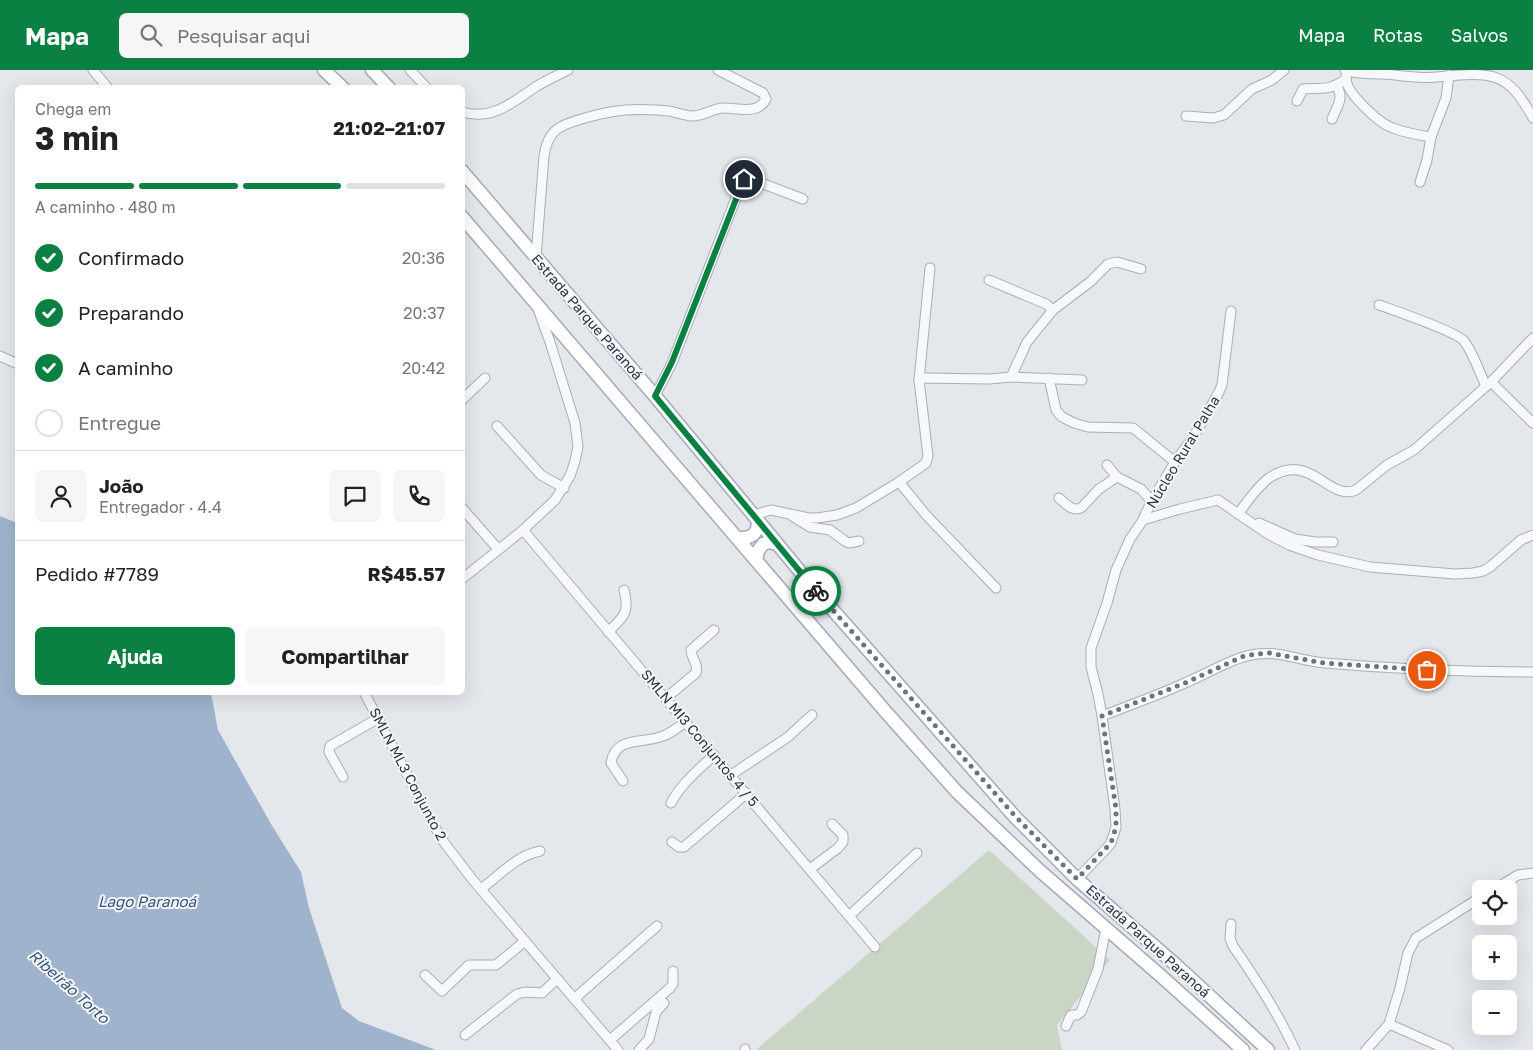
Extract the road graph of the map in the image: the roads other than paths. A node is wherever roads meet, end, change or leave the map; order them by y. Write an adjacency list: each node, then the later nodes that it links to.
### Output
1 (93, 70): 10 (street)
2 (372, 70): 12 (main road)
3 (410, 70): 13 (street)
4 (568, 70): 16 (street)
5 (718, 70): 25 (street)
6 (1284, 70): 17 (street)
7 (327, 71): 11 (main road)
8 (1346, 73): 9 (street); 14 (street); 20 (street)
9 (1449, 75): 18 (street); 20 (street)
10 (106, 85)
11 (340, 85)
12 (386, 85)
13 (424, 85)
14 (1336, 85): 15 (street); 19 (street)
15 (1297, 101)
16 (465, 113)
17 (1186, 116)
18 (1533, 118)
19 (1332, 119)
20 (1431, 137): 22 (street)
21 (465, 174): 25 (main road, Estrada Parque Paranoá)
22 (1420, 182)
23 (803, 199): 44 (street)
24 (465, 219): 29 (main road, Estrada Parque Paranoá)
25 (536, 257): 44 (main road, Estrada Parque Paranoá)
26 (930, 268): 41 (street)
27 (1141, 269): 31 (street)
28 (989, 280): 31 (street)
29 (533, 298): 33 (main road, Estrada Parque Paranoá); 35 (street)
30 (1379, 305): 43 (street)
31 (1053, 310): 38 (street)
32 (1231, 312): 48 (street, Núcleo Rural Palha)
33 (564, 335): 35 (street); 63 (main road, Estrada Parque Paranoá)
34 (1533, 338): 43 (street)
35 (550, 342): 52 (street)
36 (0, 356): 37 (street)
37 (15, 363)
38 (1011, 377): 40 (street); 41 (street)
39 (485, 378): 45 (street)
40 (1048, 378): 42 (street); 48 (street)
41 (919, 380): 51 (street)
42 (1082, 380)
43 (1488, 384): 46 (street); 57 (street)
44 (655, 396): 58 (main road, Estrada Parque Paranoá)
45 (465, 397)
46 (1533, 423)
47 (497, 426): 52 (street)
48 (1175, 462): 54 (street, Núcleo Rural Palha)
49 (1107, 465): 50 (street)
50 (1117, 477): 53 (street); 54 (street)
51 (899, 482): 56 (street); 70 (street)
52 (564, 488): 61 (street)
53 (1059, 498)
54 (1152, 502): 59 (street, Núcleo Rural Palha)
55 (465, 512): 67 (street)
56 (788, 513): 58 (street); 64 (street)
57 (1238, 514): 59 (street, Núcleo Rural Palha); 60 (street, Núcleo Rural Palha)
58 (756, 518): 63 (main road); 66 (main road, Estrada Parque Paranoá)
59 (1143, 520): 78 (street)
60 (1249, 520): 62 (street, Núcleo Rural Palha); 65 (street)
61 (523, 530): 67 (street); 73 (street, SMLN MI3 Conjuntos 4 / 5)
62 (1533, 535)
63 (737, 538): 68 (main road, Estrada Parque Paranoá)
64 (859, 541)
65 (1333, 542)
66 (777, 544): 68 (main road); 93 (main road, Estrada Parque Paranoá)
67 (498, 550): 69 (street)
68 (756, 560): 100 (main road, Estrada Parque Paranoá)
69 (465, 577)
70 (996, 588)
71 (624, 590): 73 (street)
72 (714, 630): 76 (street)
73 (608, 632): 76 (street, SMLN MI3 Conjuntos 4 / 5)
74 (1533, 672): 78 (street)
75 (366, 695): 79 (street, SMLN ML3 Conjunto 2)
76 (666, 698): 80 (street, SMLN MI3 Conjuntos 4 / 5)
77 (812, 715): 82 (street)
78 (1102, 716): 93 (street)
79 (377, 718): 83 (street); 95 (street, SMLN ML3 Conjunto 2)
80 (686, 721): 81 (street, SMLN MI3 Conjuntos 4 / 5); 84 (street)
81 (714, 756): 82 (street, SMLN MI3 Conjuntos 4 / 5); 86 (street)
82 (731, 775): 85 (street, SMLN MI3 Conjuntos 4 / 5)
83 (343, 777)
84 (623, 781)
85 (747, 794): 88 (street); 91 (street, SMLN MI3 Conjuntos 4 / 5)
86 (670, 804)
87 (832, 824): 91 (street)
88 (672, 842)
89 (540, 851): 95 (street)
90 (917, 853): 97 (street)
91 (810, 869): 97 (street, SMLN MI3 Conjuntos 4 / 5)
92 (1533, 873): 94 (street)
93 (1077, 879): 103 (main road, Estrada Parque Paranoá)
94 (1509, 880)
95 (481, 889): 101 (street, SMLN ML3 Conjunto 2)
96 (1472, 903): 110 (street)
97 (848, 916): 102 (street, SMLN MI3 Conjuntos 4 / 5)
98 (1231, 924): 118 (street)
99 (657, 926): 108 (street)
100 (1106, 928): 106 (main road, Estrada Parque Paranoá); 111 (street)
101 (525, 941): 105 (street); 107 (street, SMLN ML3 Conjunto 2)
102 (875, 947)
103 (1176, 965): 106 (main road); 117 (main road, Estrada Parque Paranoá)
104 (673, 971): 113 (street)
105 (425, 975)
106 (1162, 976): 116 (main road, Estrada Parque Paranoá)
107 (557, 979): 108 (street, SMLN ML3 Conjunto 2); 112 (street)
108 (574, 999): 113 (street, SMLN ML3 Conjunto 2)
109 (664, 1003): 115 (street)
110 (1389, 1024): 119 (street); 120 (street)
111 (1066, 1026)
112 (465, 1034)
113 (610, 1040): 114 (street, SMLN ML3 Conjunto 2)
114 (618, 1050)
115 (639, 1050)
116 (1243, 1050)
117 (1268, 1050)
118 (1295, 1050)
119 (1366, 1050)
120 (1448, 1050)

